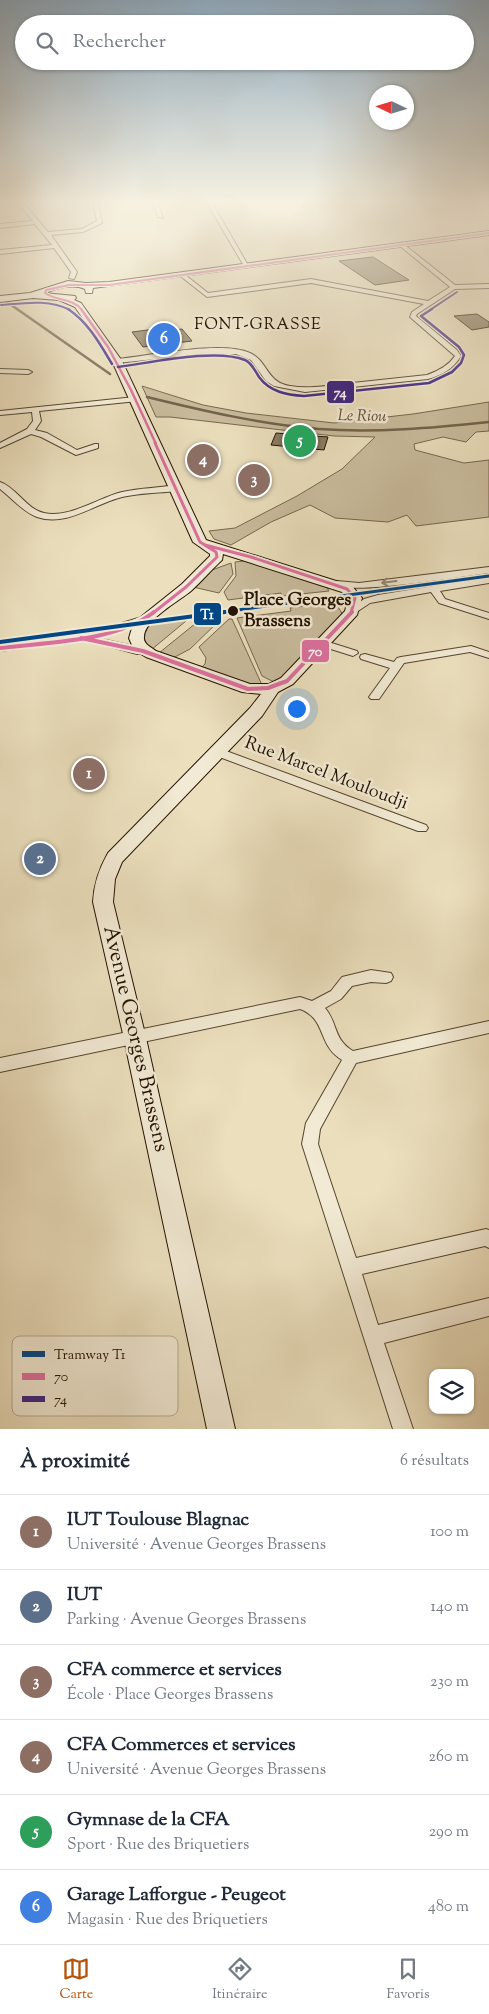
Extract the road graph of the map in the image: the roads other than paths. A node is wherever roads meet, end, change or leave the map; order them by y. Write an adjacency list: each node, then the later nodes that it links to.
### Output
1 (72, 270): 7 (street)
2 (217, 270): 4 (street)
3 (433, 270): 6 (street)
4 (182, 274): 7 (street); 10 (street)
5 (489, 286): 6 (street)
6 (454, 287): 10 (street)
7 (81, 290): 8 (street); 8 (street); 11 (street)
8 (48, 293): 9 (street)
9 (0, 299)
10 (429, 303): 11 (street)
11 (117, 361): 14 (street)
12 (0, 371): 13 (street)
13 (28, 372)
14 (135, 399): 15 (street); 21 (street)
15 (35, 409): 16 (street); 17 (street)
16 (0, 413)
17 (30, 431): 18 (street); 19 (street)
18 (0, 446)
19 (95, 446)
20 (0, 485): 21 (street)
21 (176, 488): 22 (street)
22 (208, 546): 23 (street); 24 (street)
23 (254, 559): 24 (street); 27 (street)
24 (205, 568): 31 (street)
25 (489, 570): 27 (street, one-way to 27)
26 (489, 580): 28 (street)
27 (336, 584): 29 (street)
28 (433, 588): 29 (street); 30 (street)
29 (352, 612): 33 (street)
30 (489, 616)
31 (145, 619): 32 (street); 35 (street)
32 (85, 638): 34 (street); 35 (street)
33 (322, 643): 36 (street); 40 (street)
34 (0, 648)
35 (142, 651): 40 (street)
36 (353, 653)
37 (489, 655): 39 (street)
38 (365, 657): 39 (street)
39 (396, 666): 41 (street)
40 (260, 694): 42 (street, Avenue Georges Brassens)
41 (375, 697)
42 (218, 752): 43 (street, Rue Marcel Mouloudji); 47 (street, Avenue Georges Brassens)
43 (422, 828)
44 (386, 977): 45 (street)
45 (314, 1007): 47 (street); 48 (street)
46 (489, 1027): 48 (street)
47 (136, 1037): 49 (street); 54 (street, Avenue Georges Brassens)
48 (351, 1058): 51 (street)
49 (0, 1065)
50 (489, 1239): 51 (street)
51 (351, 1268): 53 (street)
52 (489, 1307): 53 (street)
53 (373, 1336): 55 (street)
54 (221, 1429)
55 (402, 1429)

